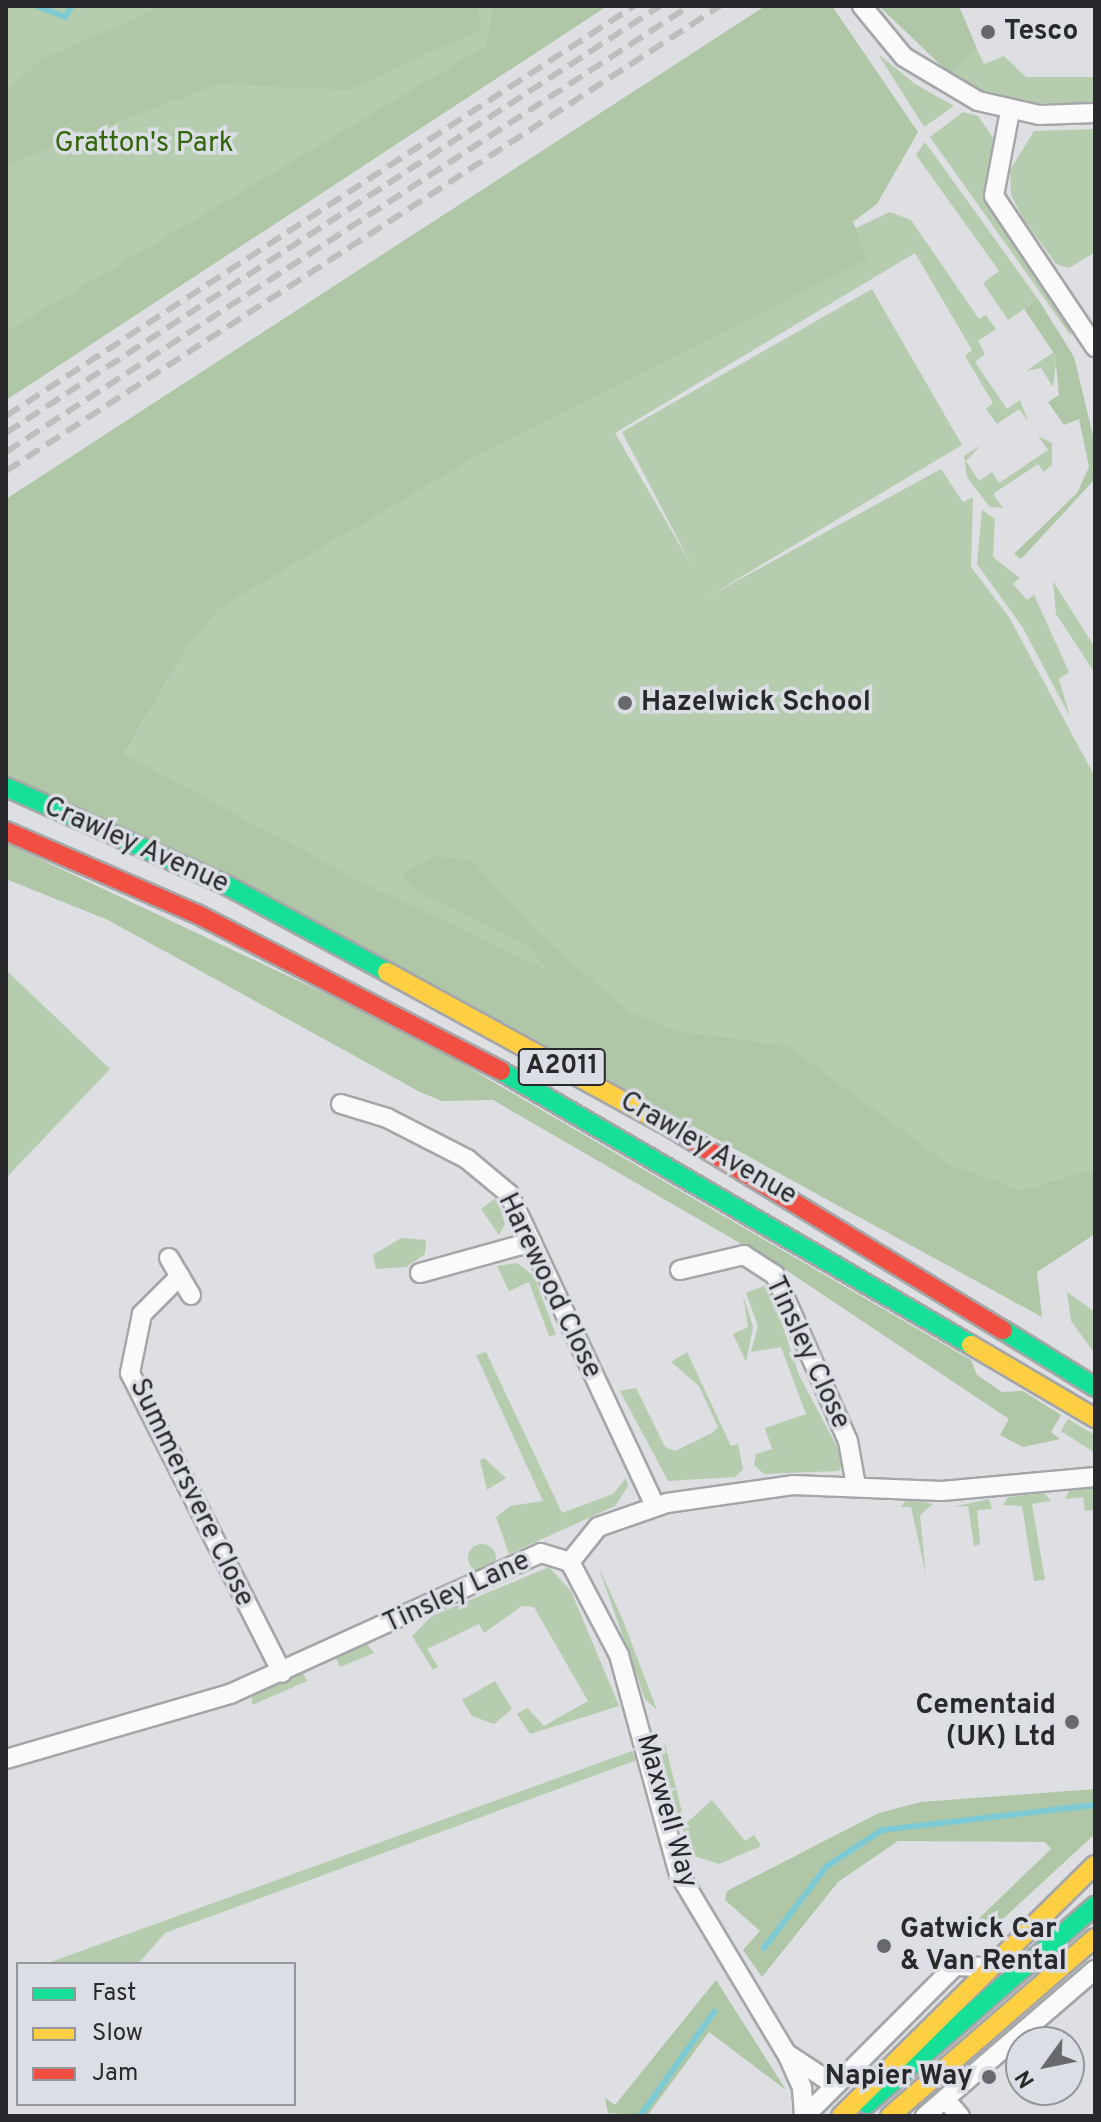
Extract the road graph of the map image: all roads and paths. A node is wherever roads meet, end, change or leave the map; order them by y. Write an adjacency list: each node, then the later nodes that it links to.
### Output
1 (862, 6): 2 (street)
2 (1010, 111): 3 (street); 4 (street)
3 (1095, 113)
4 (1094, 351)
5 (6, 787): 14 (main road, Crawley Avenue / A2011)
6 (6, 831): 15 (main road, Crawley Avenue / A2011)
7 (341, 1104): 8 (street, Harewood Close)
8 (532, 1242): 11 (street); 18 (street, Harewood Close)
9 (169, 1258): 12 (street)
10 (680, 1270): 17 (street, Tinsley Close)
11 (420, 1273)
12 (180, 1276): 13 (street); 20 (street, Summersvere Close)
13 (191, 1295)
14 (1095, 1387)
15 (1095, 1418)
16 (1095, 1477): 17 (street, Tinsley Lane)
17 (856, 1486): 18 (street, Tinsley Lane)
18 (655, 1506): 19 (street, Tinsley Lane)
19 (570, 1562): 20 (street, Tinsley Lane); 27 (street, Maxwell Way)
20 (282, 1673): 21 (street, Tinsley Lane)
21 (6, 1759)
22 (1095, 1865): 25 (main road)
23 (1095, 1906): 29 (main road)
24 (1095, 1938): 35 (main road)
25 (990, 1967): 28 (street); 32 (main road)
26 (1095, 1970): 30 (street)
27 (785, 2050): 28 (street, Maxwell Way); 31 (street, Maxwell Way)
28 (847, 2074): 31 (street)
29 (909, 2074): 33 (main road); 34 (main road)
30 (945, 2099): 36 (street); 37 (street)
31 (804, 2116)
32 (841, 2116)
33 (850, 2116)
34 (874, 2116)
35 (890, 2116)
36 (925, 2116)
37 (960, 2116)

